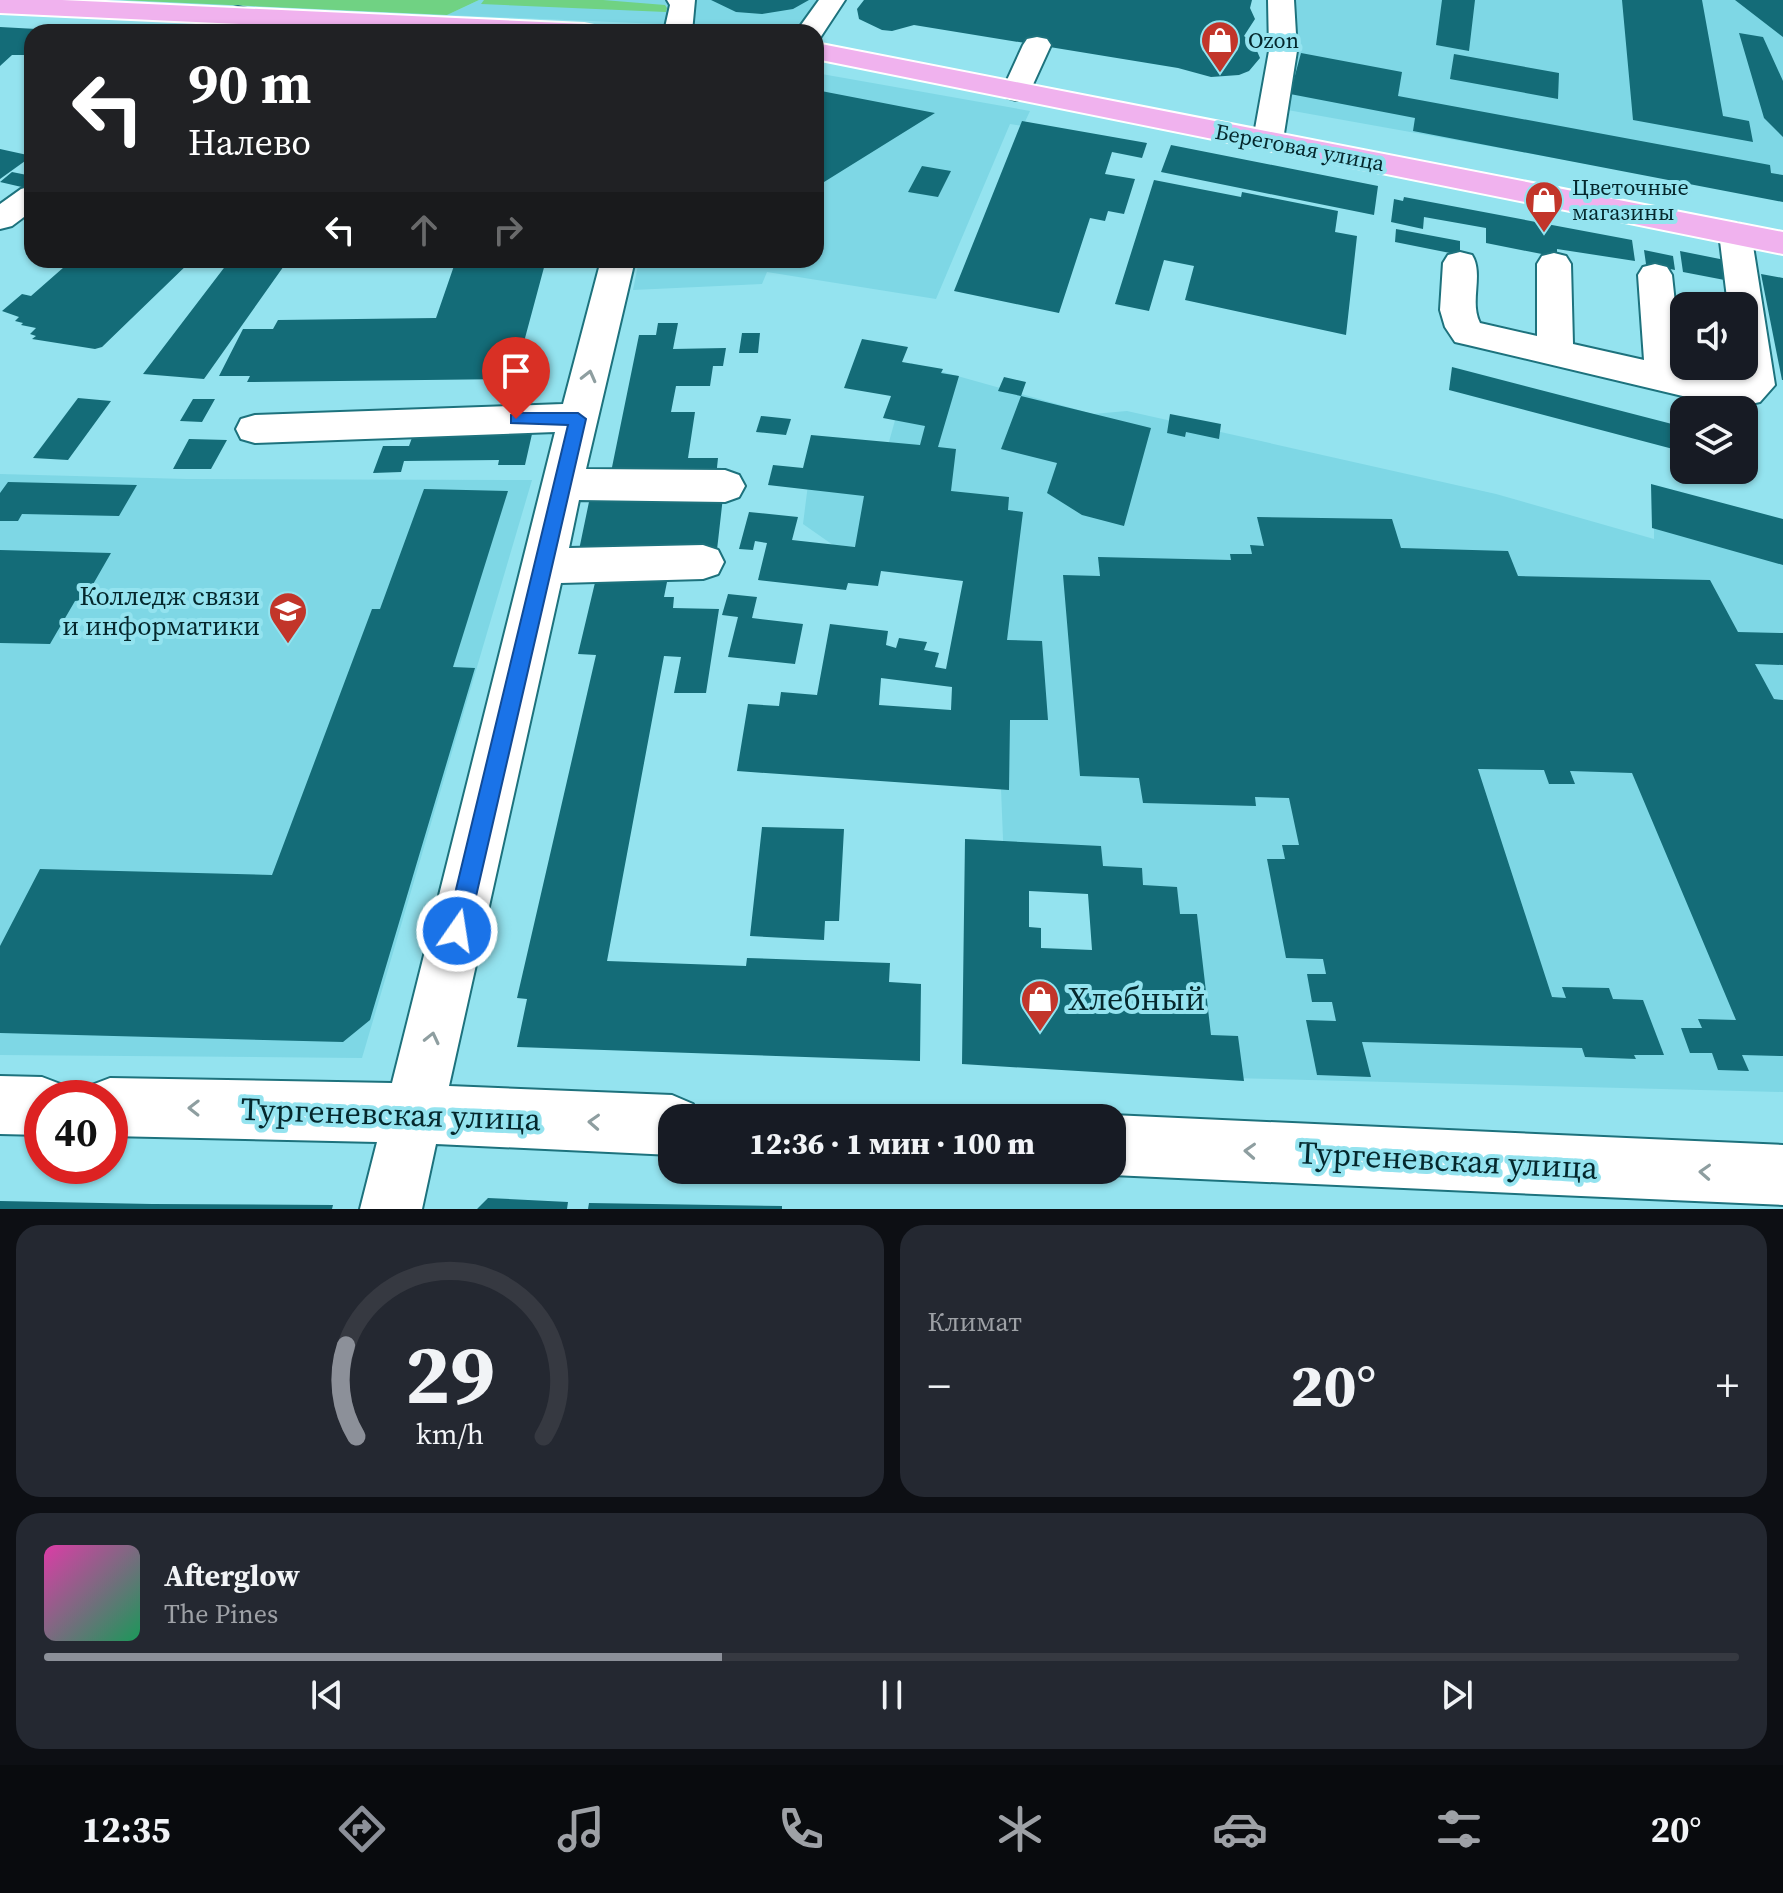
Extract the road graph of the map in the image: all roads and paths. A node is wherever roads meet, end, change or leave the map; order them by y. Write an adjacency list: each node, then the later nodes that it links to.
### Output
1 (680, 0): 6 (street)
2 (832, 0): 7 (street)
3 (1281, 0): 11 (street)
4 (0, 5): 5 (main road)
5 (230, 24)
6 (680, 24)
7 (816, 24)
8 (1037, 45): 10 (street)
9 (824, 53): 10 (main road, Береговая улица)
10 (1016, 91): 11 (main road, Береговая улица)
11 (1268, 140): 14 (main road, Береговая улица)
12 (24, 202): 13 (street)
13 (0, 219)
14 (1735, 233): 15 (main road, Береговая улица); 21 (street)
15 (1783, 243)
16 (1460, 263): 20 (street)
17 (1554, 264): 20 (street)
18 (616, 268): 22 (street, one-way to 18)
19 (1655, 275): 21 (street)
20 (1555, 354): 21 (street)
21 (1664, 379)
22 (578, 419): 23 (street); 24 (street)
23 (255, 429)
24 (563, 484): 25 (street); 27 (street)
25 (725, 486)
26 (703, 562): 27 (street)
27 (543, 566): 31 (street, one-way to 27)
28 (0, 1105): 29 (street)
29 (24, 1106)
30 (128, 1107): 31 (street, Тургеневская улица, one-way to 30)
31 (414, 1114): 32 (street, Тургеневская улица, one-way to 31); 35 (street)
32 (658, 1124)
33 (1126, 1146): 34 (street, Тургеневская улица, one-way to 33)
34 (1783, 1175)
35 (391, 1209)

